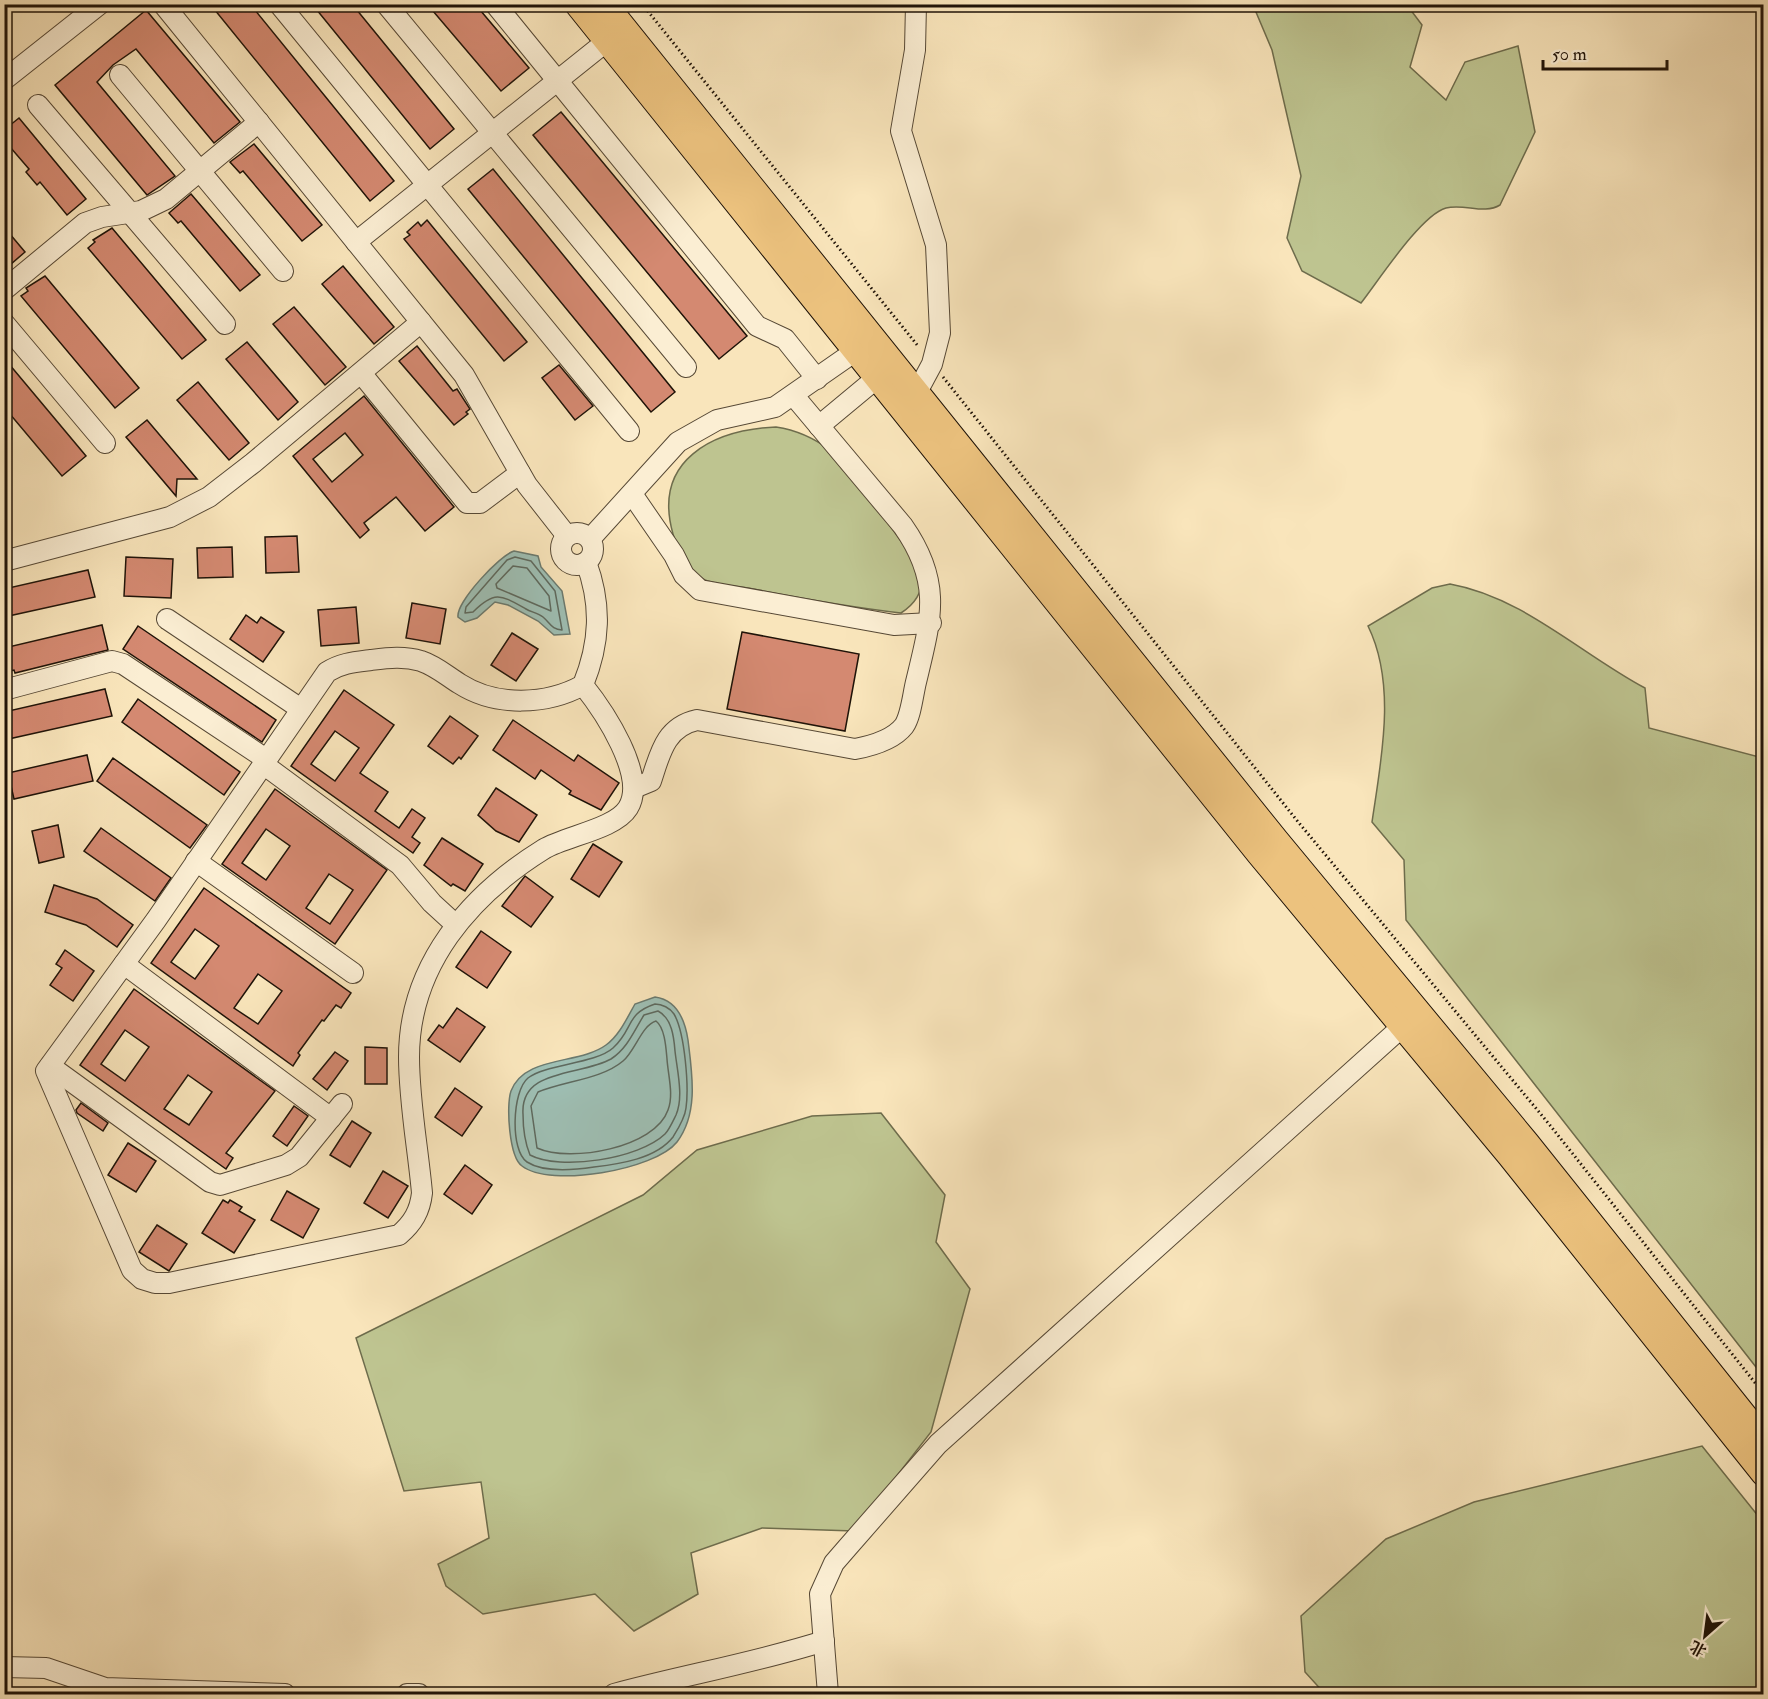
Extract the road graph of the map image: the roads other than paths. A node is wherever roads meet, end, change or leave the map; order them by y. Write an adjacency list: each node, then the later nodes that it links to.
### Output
1 (100, 4): 11 (street)
2 (164, 4): 14 (street)
3 (279, 4): 17 (street)
4 (386, 4): 15 (street)
5 (495, 4): 12 (street)
6 (578, 4): 9 (main road)
7 (604, 4): 30 (main road)
8 (916, 4): 30 (street)
9 (607, 41): 12 (street); 25 (main road)
10 (120, 75): 16 (street)
11 (4, 80)
12 (557, 81): 15 (street); 29 (street)
13 (38, 105): 18 (street)
14 (259, 122): 16 (street); 19 (street)
15 (492, 133): 17 (street); 26 (street)
16 (200, 171): 18 (street); 20 (street)
17 (427, 185): 19 (street); 33 (street)
18 (130, 213): 21 (street); 24 (street)
19 (356, 242): 22 (street)
20 (283, 271)
21 (4, 290)
22 (421, 322): 27 (street); 35 (street)
23 (4, 323): 34 (street)
24 (225, 324)
25 (858, 350): 28 (main road); 29 (street)
26 (686, 367)
27 (361, 373): 35 (street); 39 (street)
28 (878, 376): 32 (street); 52 (main road)
29 (817, 379): 31 (street)
30 (917, 392): 54 (main road)
31 (794, 396): 32 (street); 36 (street)
32 (819, 426): 42 (street)
33 (629, 431)
34 (105, 443)
35 (520, 473): 37 (street)
36 (633, 494): 38 (street); 42 (street)
37 (567, 536): 38 (street); 40 (street)
38 (590, 539): 40 (street)
39 (4, 561)
40 (586, 562): 43 (street)
41 (167, 619): 45 (street)
42 (930, 623): 47 (street)
43 (583, 686): 45 (street); 47 (street)
44 (4, 690): 46 (street)
45 (301, 709): 46 (street)
46 (265, 761): 48 (street); 49 (street)
47 (634, 788): 49 (street)
48 (196, 861): 50 (street); 51 (street)
49 (456, 925): 53 (street)
50 (124, 964): 53 (street); 53 (street)
51 (353, 973)
52 (1403, 1026): 55 (main road); 56 (street)
53 (50, 1066)
54 (1764, 1441)
55 (1764, 1473)
56 (825, 1641): 61 (street); 62 (street)
57 (4, 1667): 58 (street)
58 (285, 1695)
59 (408, 1695): 60 (street)
60 (419, 1695)
61 (614, 1695)
62 (828, 1695)

